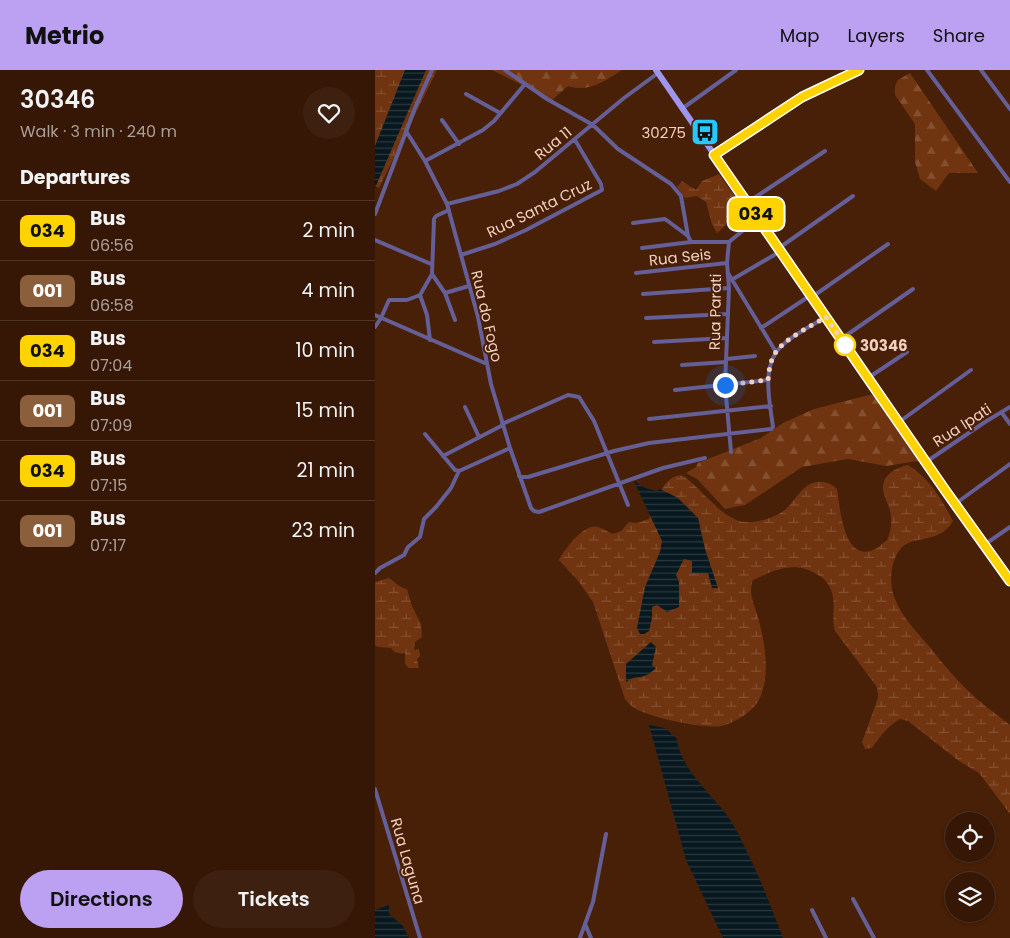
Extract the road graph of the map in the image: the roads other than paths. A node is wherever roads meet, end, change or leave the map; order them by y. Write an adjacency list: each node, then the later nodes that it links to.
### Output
1 (432, 70): 15 (street)
2 (505, 70): 8 (street)
3 (736, 70): 10 (street)
4 (859, 70): 19 (street)
5 (927, 70): 22 (street)
6 (981, 70): 11 (street)
7 (657, 72): 10 (main road); 14 (street, Rua 11)
8 (525, 84): 12 (street); 14 (street)
9 (466, 94): 12 (street)
10 (683, 108): 19 (main road)
11 (1010, 110)
12 (501, 114): 17 (street)
13 (442, 120): 17 (street)
14 (593, 125): 16 (street, Rua 11); 31 (street)
15 (406, 131): 20 (street, Rua do Fogo); 28 (street)
16 (575, 140): 26 (street, Rua 11); 38 (street, Rua Santa Cruz)
17 (459, 144): 20 (street)
18 (825, 150): 25 (street)
19 (714, 155): 25 (main road)
20 (425, 161): 26 (street, Rua do Fogo)
21 (1010, 172): 22 (street)
22 (1005, 176): 23 (street)
23 (1010, 182)
24 (853, 196): 37 (street)
25 (748, 202): 29 (main road)
26 (447, 204): 27 (street, Rua do Fogo)
27 (449, 210): 38 (street, Rua do Fogo); 40 (street)
28 (375, 214)
29 (759, 218): 34 (street); 37 (main road)
30 (633, 223): 31 (street)
31 (688, 236): 33 (street)
32 (375, 240): 40 (street)
33 (691, 242): 34 (street); 36 (street)
34 (729, 242): 39 (street, Rua Parati)
35 (888, 244): 51 (street)
36 (642, 248)
37 (780, 249): 44 (street); 51 (main road)
38 (461, 255): 45 (street, Rua do Fogo)
39 (727, 263): 41 (street, Rua Seis); 42 (street, Rua Parati)
40 (431, 264): 43 (street)
41 (636, 273)
42 (728, 273): 44 (street); 46 (street, Rua Parati)
43 (432, 274): 48 (street); 50 (street)
44 (733, 279): 59 (street)
45 (469, 286): 48 (street); 68 (street, Rua do Fogo)
46 (729, 288): 49 (street); 52 (street, Rua Parati)
47 (913, 289): 61 (street)
48 (445, 293): 57 (street)
49 (643, 294)
50 (420, 295): 55 (street); 62 (street)
51 (811, 296): 54 (main road); 59 (street)
52 (728, 314): 56 (street); 60 (street, Rua Parati)
53 (375, 315): 55 (street)
54 (826, 317): 61 (main road); 64 (street)
55 (381, 318): 58 (street); 62 (street)
56 (646, 318)
57 (455, 320)
58 (375, 327)
59 (761, 328): 64 (street)
60 (727, 338): 63 (street); 67 (street, Rua Parati)
61 (841, 339): 71 (main road)
62 (430, 340): 68 (street)
63 (654, 342)
64 (776, 352): 72 (street)
65 (907, 352): 71 (street)
66 (755, 356): 67 (street)
67 (726, 360): 69 (street); 73 (street, Rua Parati)
68 (487, 364): 82 (street, Rua do Fogo)
69 (683, 365)
70 (971, 370): 81 (street)
71 (868, 378): 81 (main road)
72 (768, 380): 73 (street); 75 (street)
73 (725, 385): 74 (street); 78 (street, Rua Parati)
74 (675, 390)
75 (771, 406): 78 (street); 85 (street)
76 (465, 407): 86 (street)
77 (1010, 407): 79 (street, Rua Ipati)
78 (727, 409): 80 (street); 85 (street, Rua Parati)
79 (1002, 412): 83 (street); 92 (street, Rua Ipati)
80 (649, 419)
81 (899, 422): 92 (main road)
82 (503, 424): 86 (street); 87 (street, Rua do Fogo); 89 (street)
83 (1010, 424)
84 (425, 434): 90 (street)
85 (729, 434): 88 (street, Rua Parati); 89 (street)
86 (479, 437): 90 (street)
87 (510, 448): 94 (street); 95 (street, Rua do Fogo)
88 (731, 452)
89 (607, 453): 95 (street); 96 (street)
90 (443, 456): 94 (street)
91 (705, 458): 96 (street)
92 (926, 462): 97 (main road)
93 (1010, 464): 97 (street)
94 (459, 471): 101 (street)
95 (519, 476): 96 (street, Rua do Fogo)
96 (619, 483): 98 (street)
97 (955, 504): 100 (main road)
98 (628, 505)
99 (1010, 527): 100 (street)
100 (984, 545): 102 (main road)
101 (375, 573)
102 (1010, 582)
103 (375, 789): 108 (street, Rua Laguna)
104 (606, 834): 107 (street)
105 (853, 899): 112 (street)
106 (812, 910): 111 (street)
107 (585, 924): 109 (street); 110 (street)
108 (420, 938)
109 (580, 938)
110 (591, 938)
111 (826, 938)
112 (874, 938)

